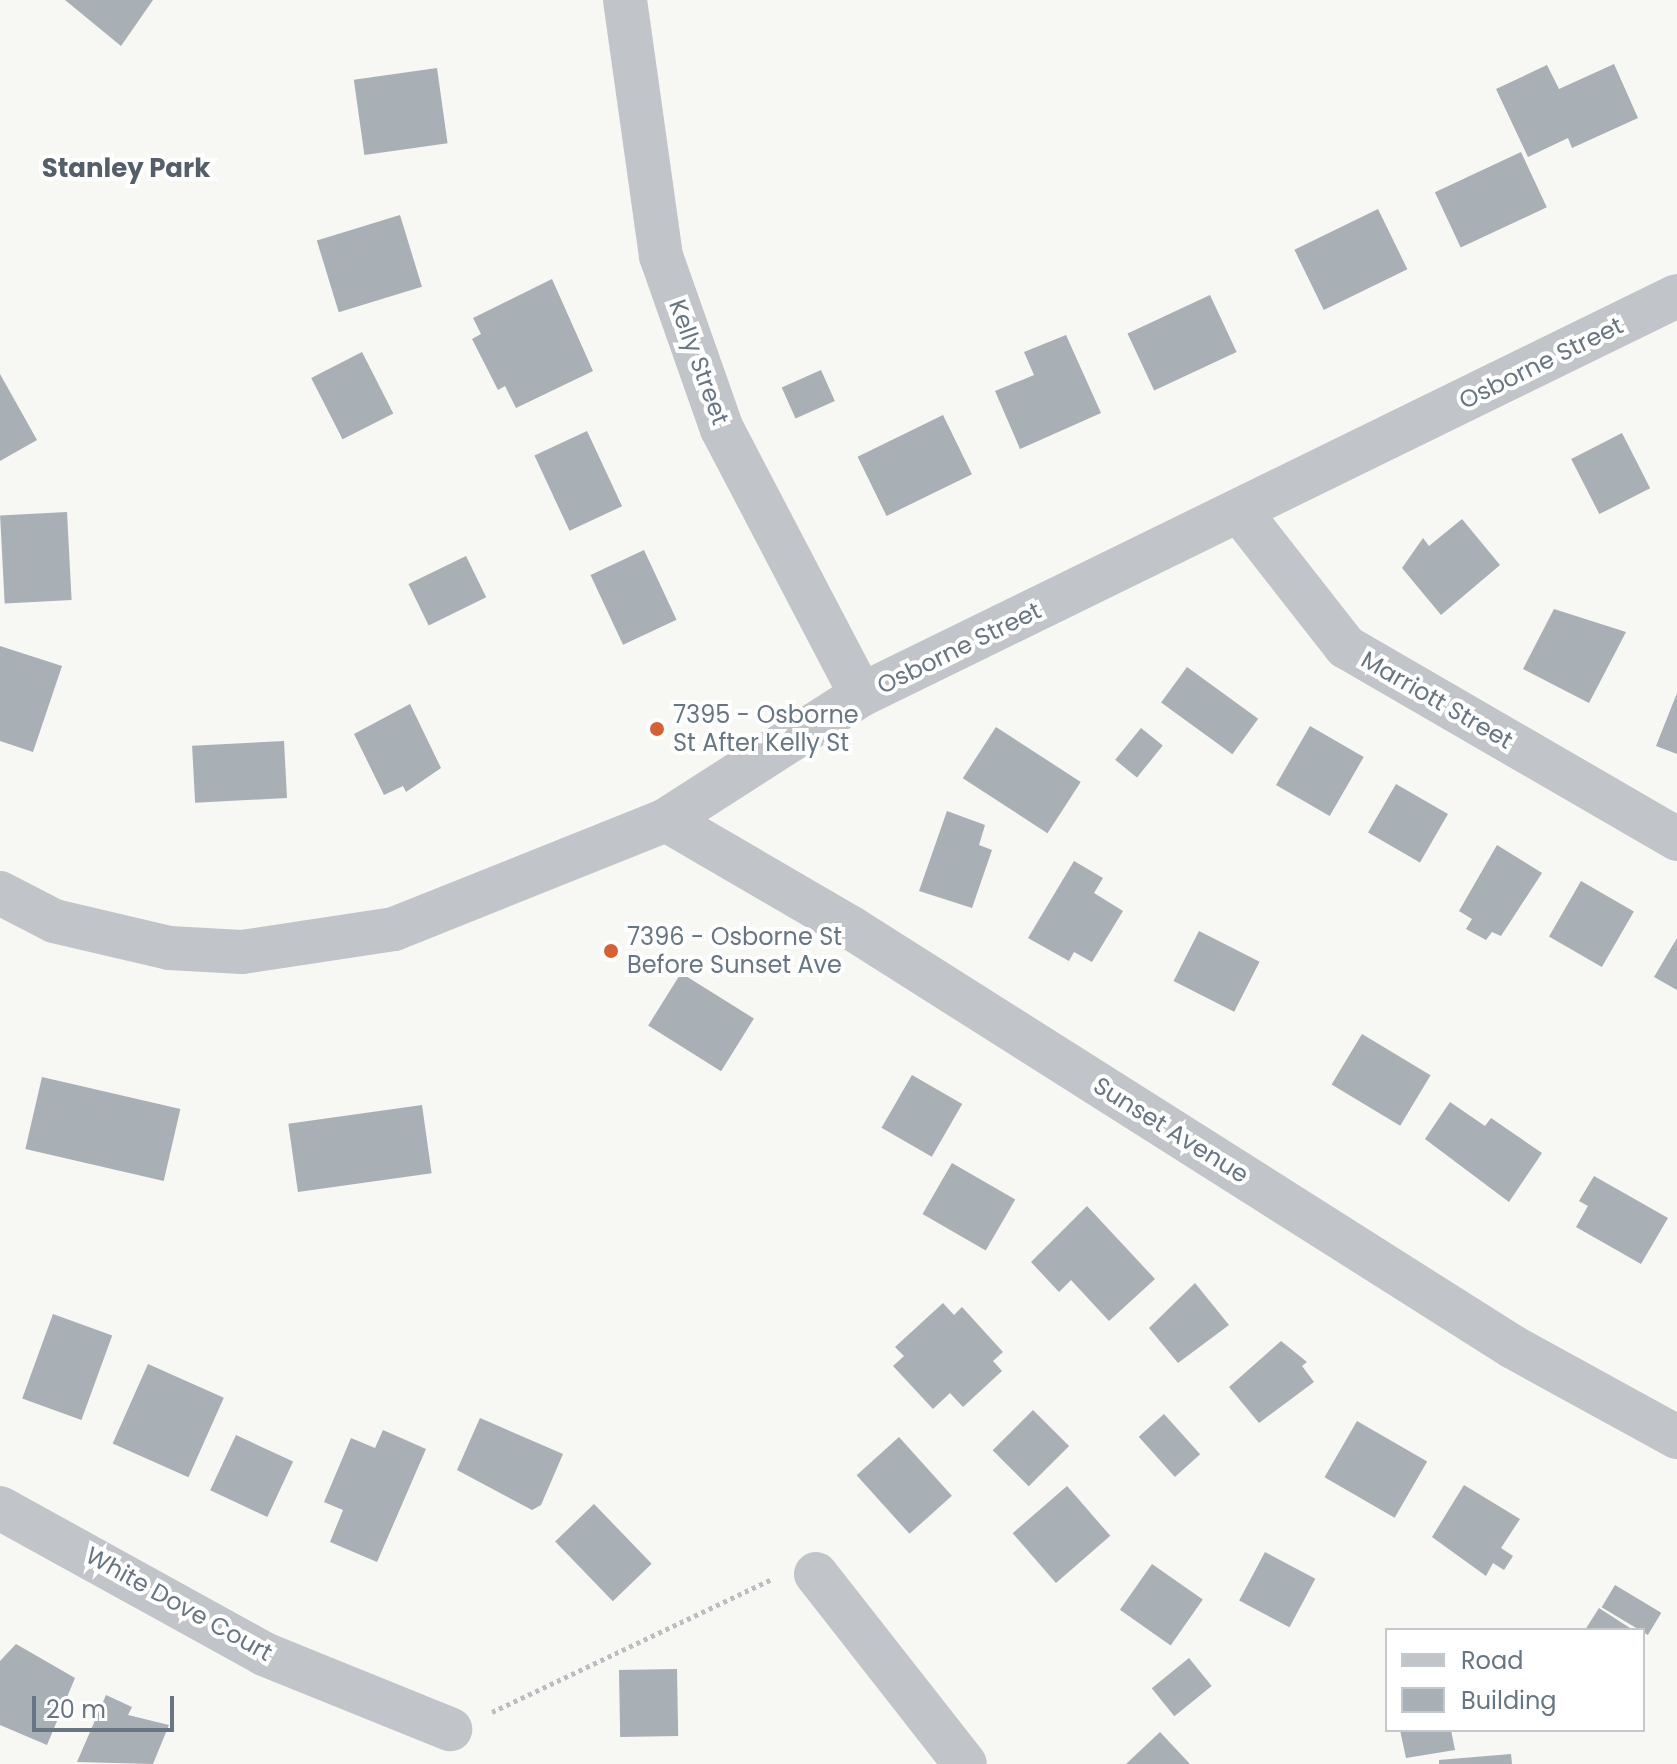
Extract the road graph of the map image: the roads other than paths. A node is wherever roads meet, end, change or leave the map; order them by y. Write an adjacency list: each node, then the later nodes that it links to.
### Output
1 (625, 0): 4 (street, Kelly Street)
2 (1677, 296): 3 (street, Osborne Street)
3 (1240, 512): 4 (street, Osborne Street); 6 (street, Marriott Street)
4 (861, 695): 5 (street, Osborne Street)
5 (666, 820): 7 (street, Osborne Street); 8 (street, Sunset Avenue)
6 (1677, 839)
7 (0, 893)
8 (1677, 1437)
9 (0, 1508): 11 (street, White Dove Court)
10 (816, 1574): 12 (street)
11 (450, 1729)
12 (965, 1764)

